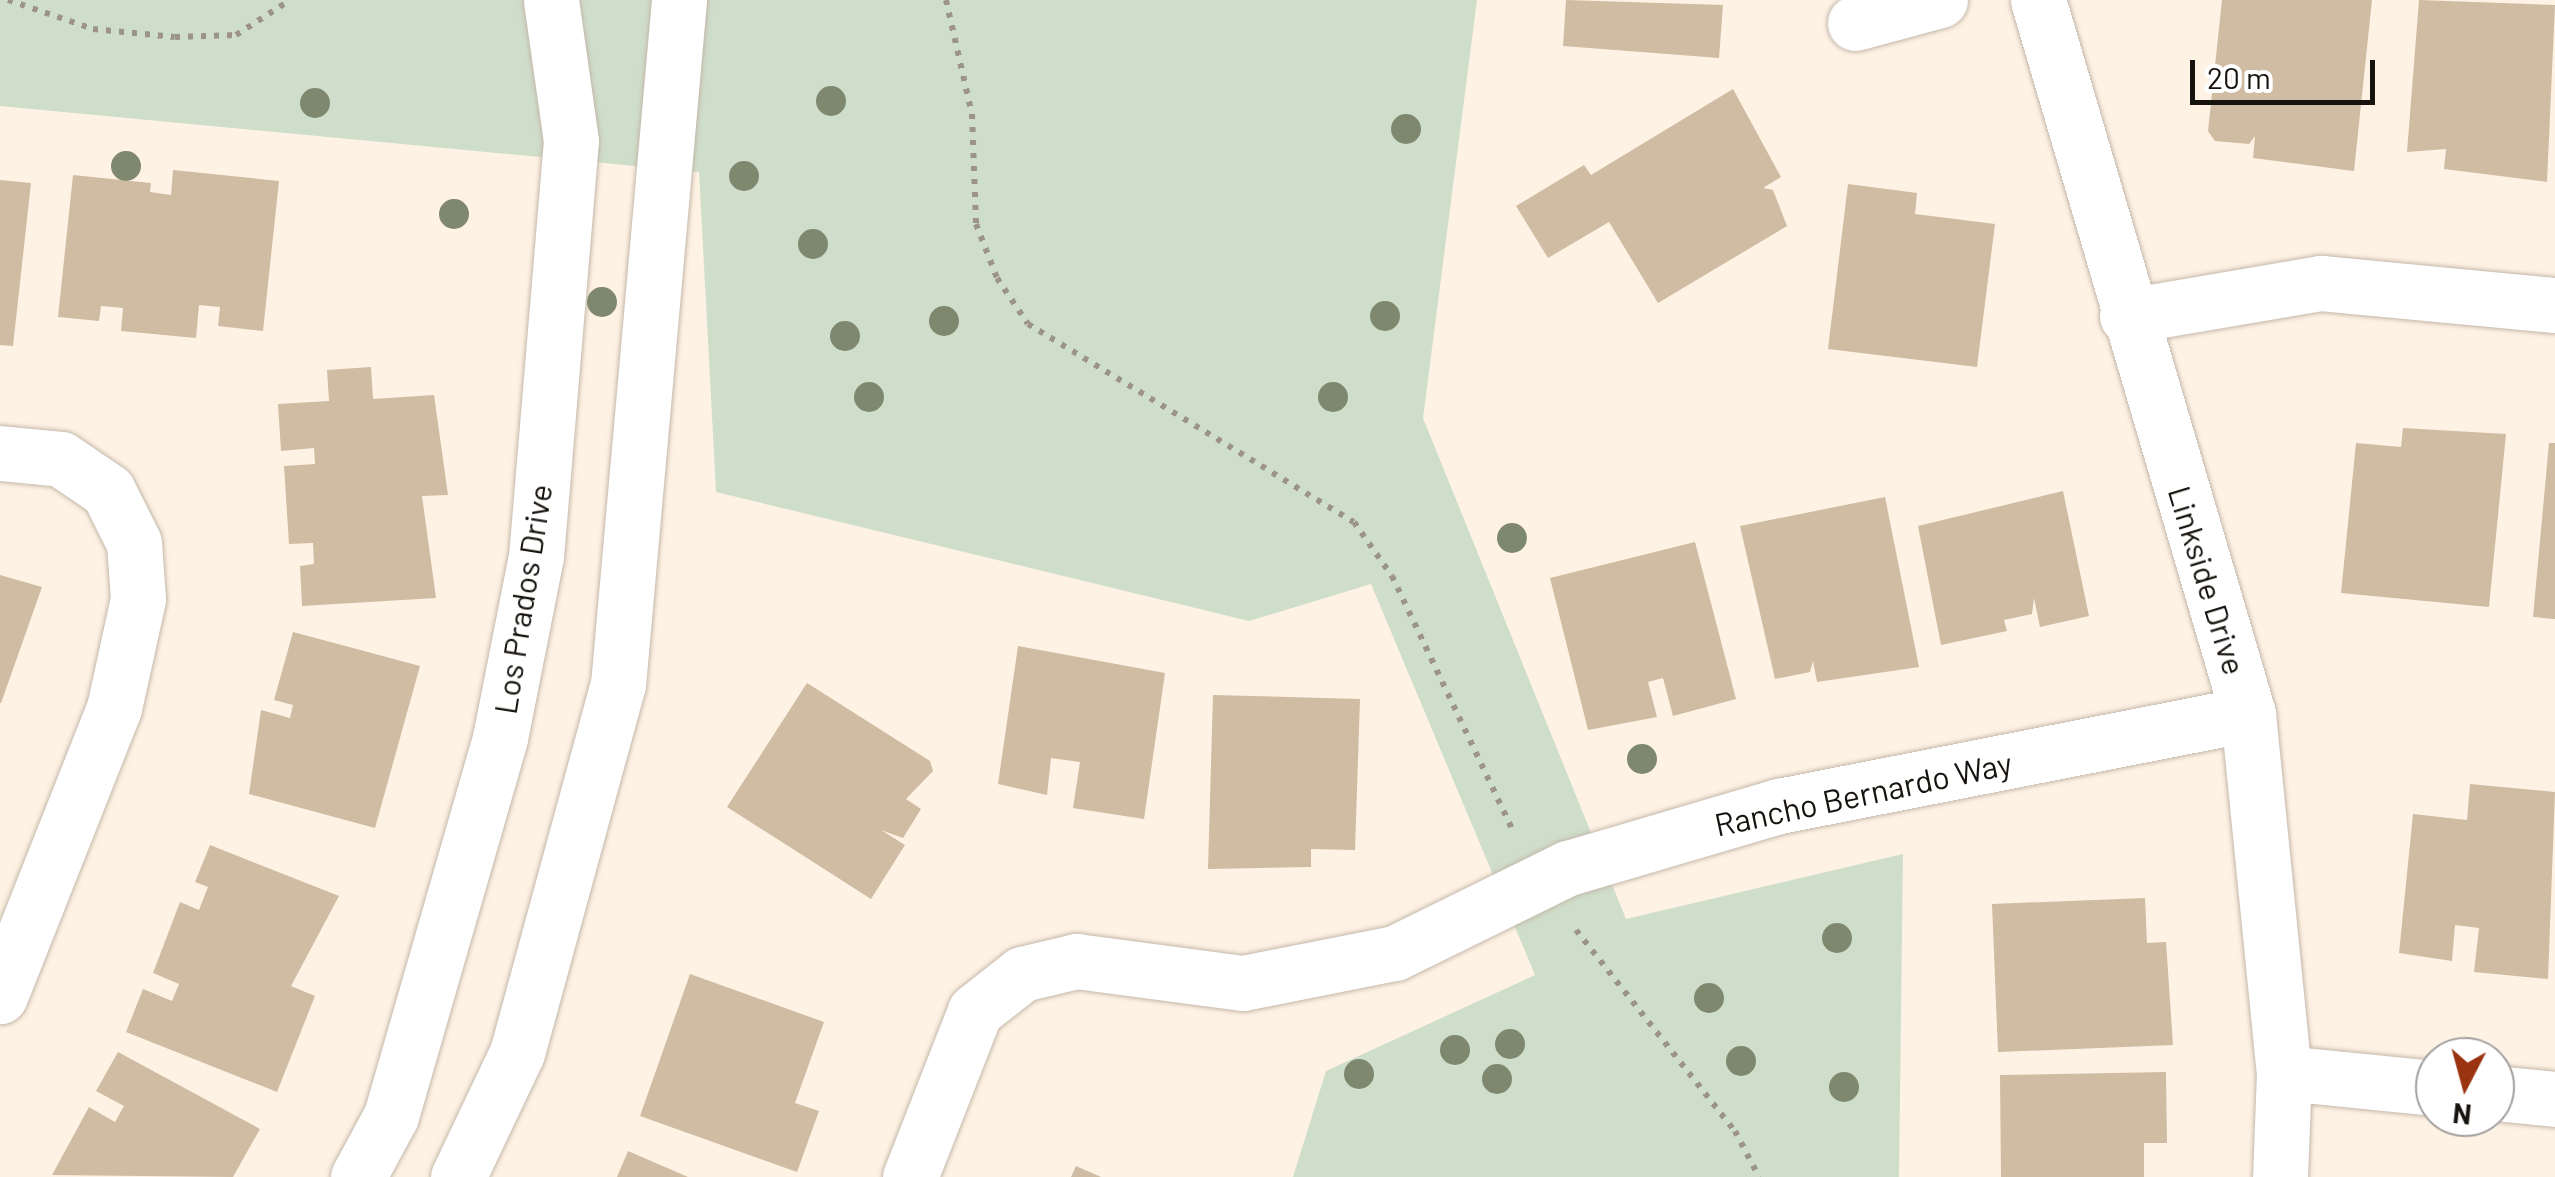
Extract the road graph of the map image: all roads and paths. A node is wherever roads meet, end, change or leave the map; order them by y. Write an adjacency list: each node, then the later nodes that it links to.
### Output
1 (8, 0): 2 (path)
2 (290, 0)
3 (551, 0): 19 (street, Los Prados Drive)
4 (679, 0): 20 (street)
5 (946, 0): 13 (path)
6 (1940, 0): 8 (street)
7 (2038, 0): 10 (street, Linkside Drive)
8 (1855, 23)
9 (2555, 305): 10 (street)
10 (2127, 316): 12 (street, Linkside Drive)
11 (0, 453): 14 (street)
12 (2248, 714): 13 (street, Rancho Bernardo Way); 15 (street, Linkside Drive)
13 (1538, 883): 21 (street, Rancho Bernardo Way); 22 (path)
14 (0, 996)
15 (2284, 1073): 16 (street); 23 (street, Linkside Drive)
16 (2415, 1086)
17 (2515, 1095): 18 (street)
18 (2555, 1099)
19 (358, 1177)
20 (458, 1177)
21 (910, 1177)
22 (1759, 1177)
23 (2280, 1177)

